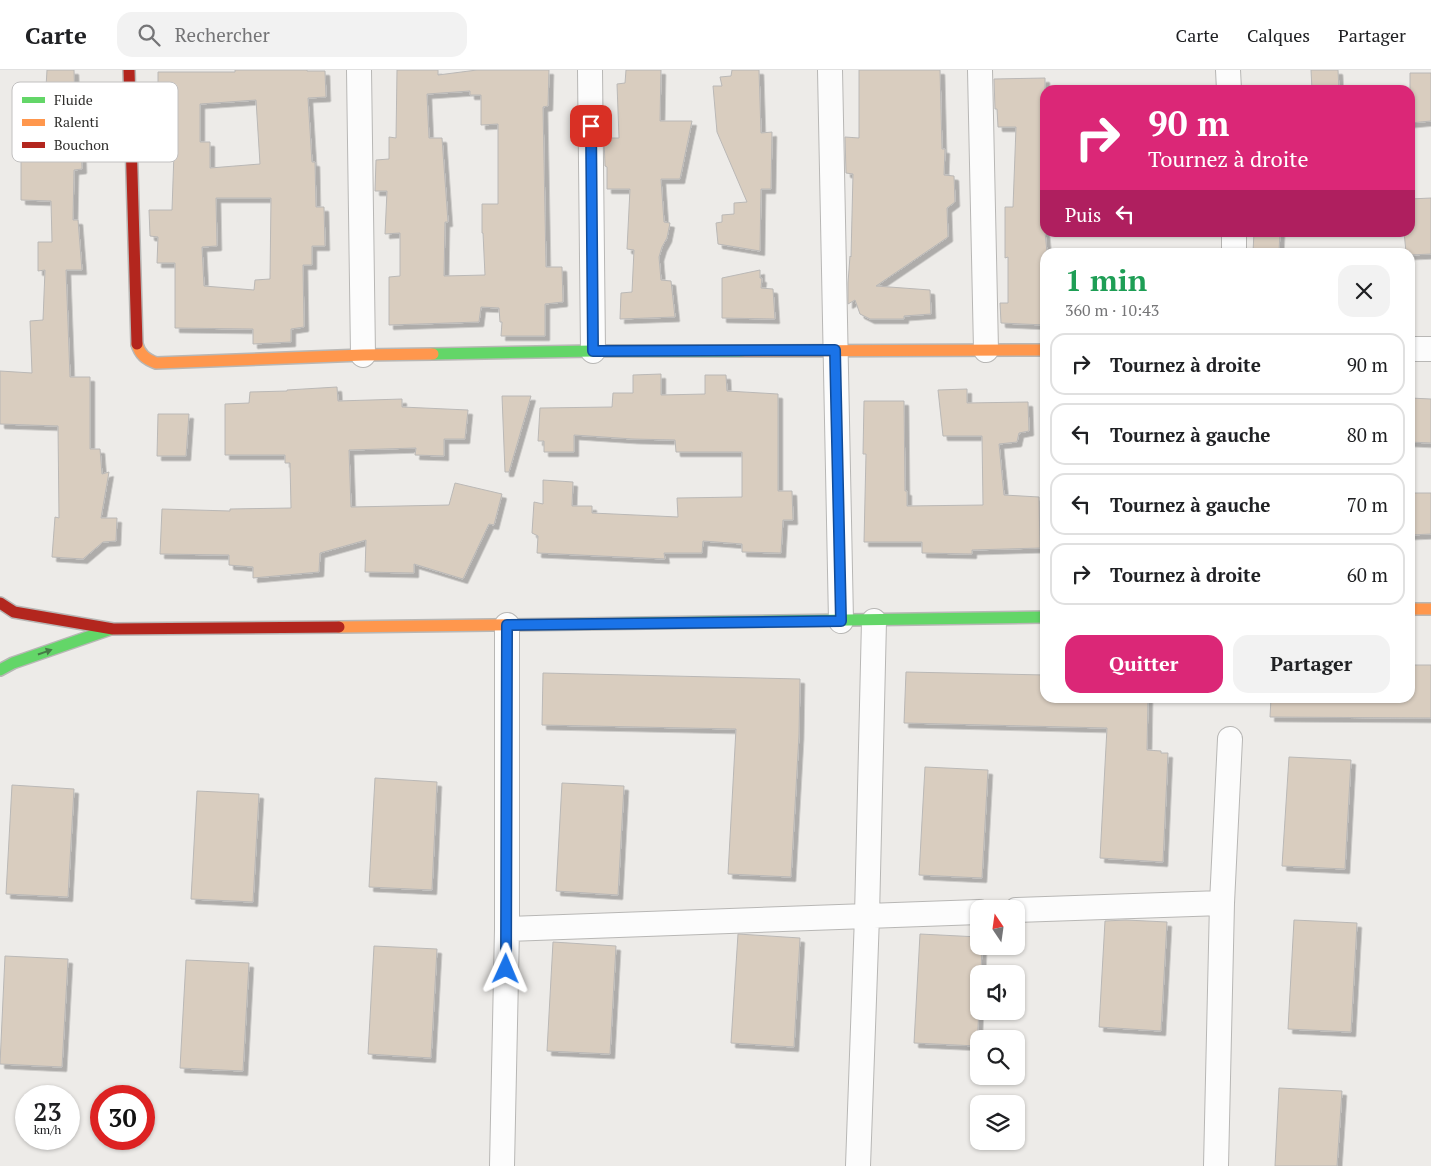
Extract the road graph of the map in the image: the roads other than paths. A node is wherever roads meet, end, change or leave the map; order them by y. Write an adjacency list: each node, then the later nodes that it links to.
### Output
1 (359, 70): 14 (street)
2 (590, 70): 13 (street)
3 (830, 70): 10 (street)
4 (980, 70): 11 (street)
5 (1228, 70): 6 (street)
6 (1229, 85)
7 (131, 162): 14 (street)
8 (1415, 349): 9 (street)
9 (1431, 349)
10 (835, 350): 11 (street); 13 (street); 19 (street)
11 (986, 350): 12 (street)
12 (1040, 350)
13 (593, 351): 14 (street)
14 (363, 355)
15 (0, 603): 22 (street)
16 (1415, 609): 17 (street)
17 (1431, 609)
18 (1040, 617): 20 (street)
19 (841, 621): 20 (street); 21 (street)
20 (874, 621): 28 (street)
21 (507, 625): 22 (street); 29 (street)
22 (113, 629): 23 (street, one-way to 22)
23 (0, 670)
24 (1230, 739): 25 (street)
25 (1222, 903): 26 (street); 32 (street)
26 (1025, 910)
27 (970, 912): 28 (street)
28 (867, 916): 29 (street); 31 (street)
29 (507, 929): 30 (street)
30 (502, 1166)
31 (858, 1166)
32 (1216, 1166)

